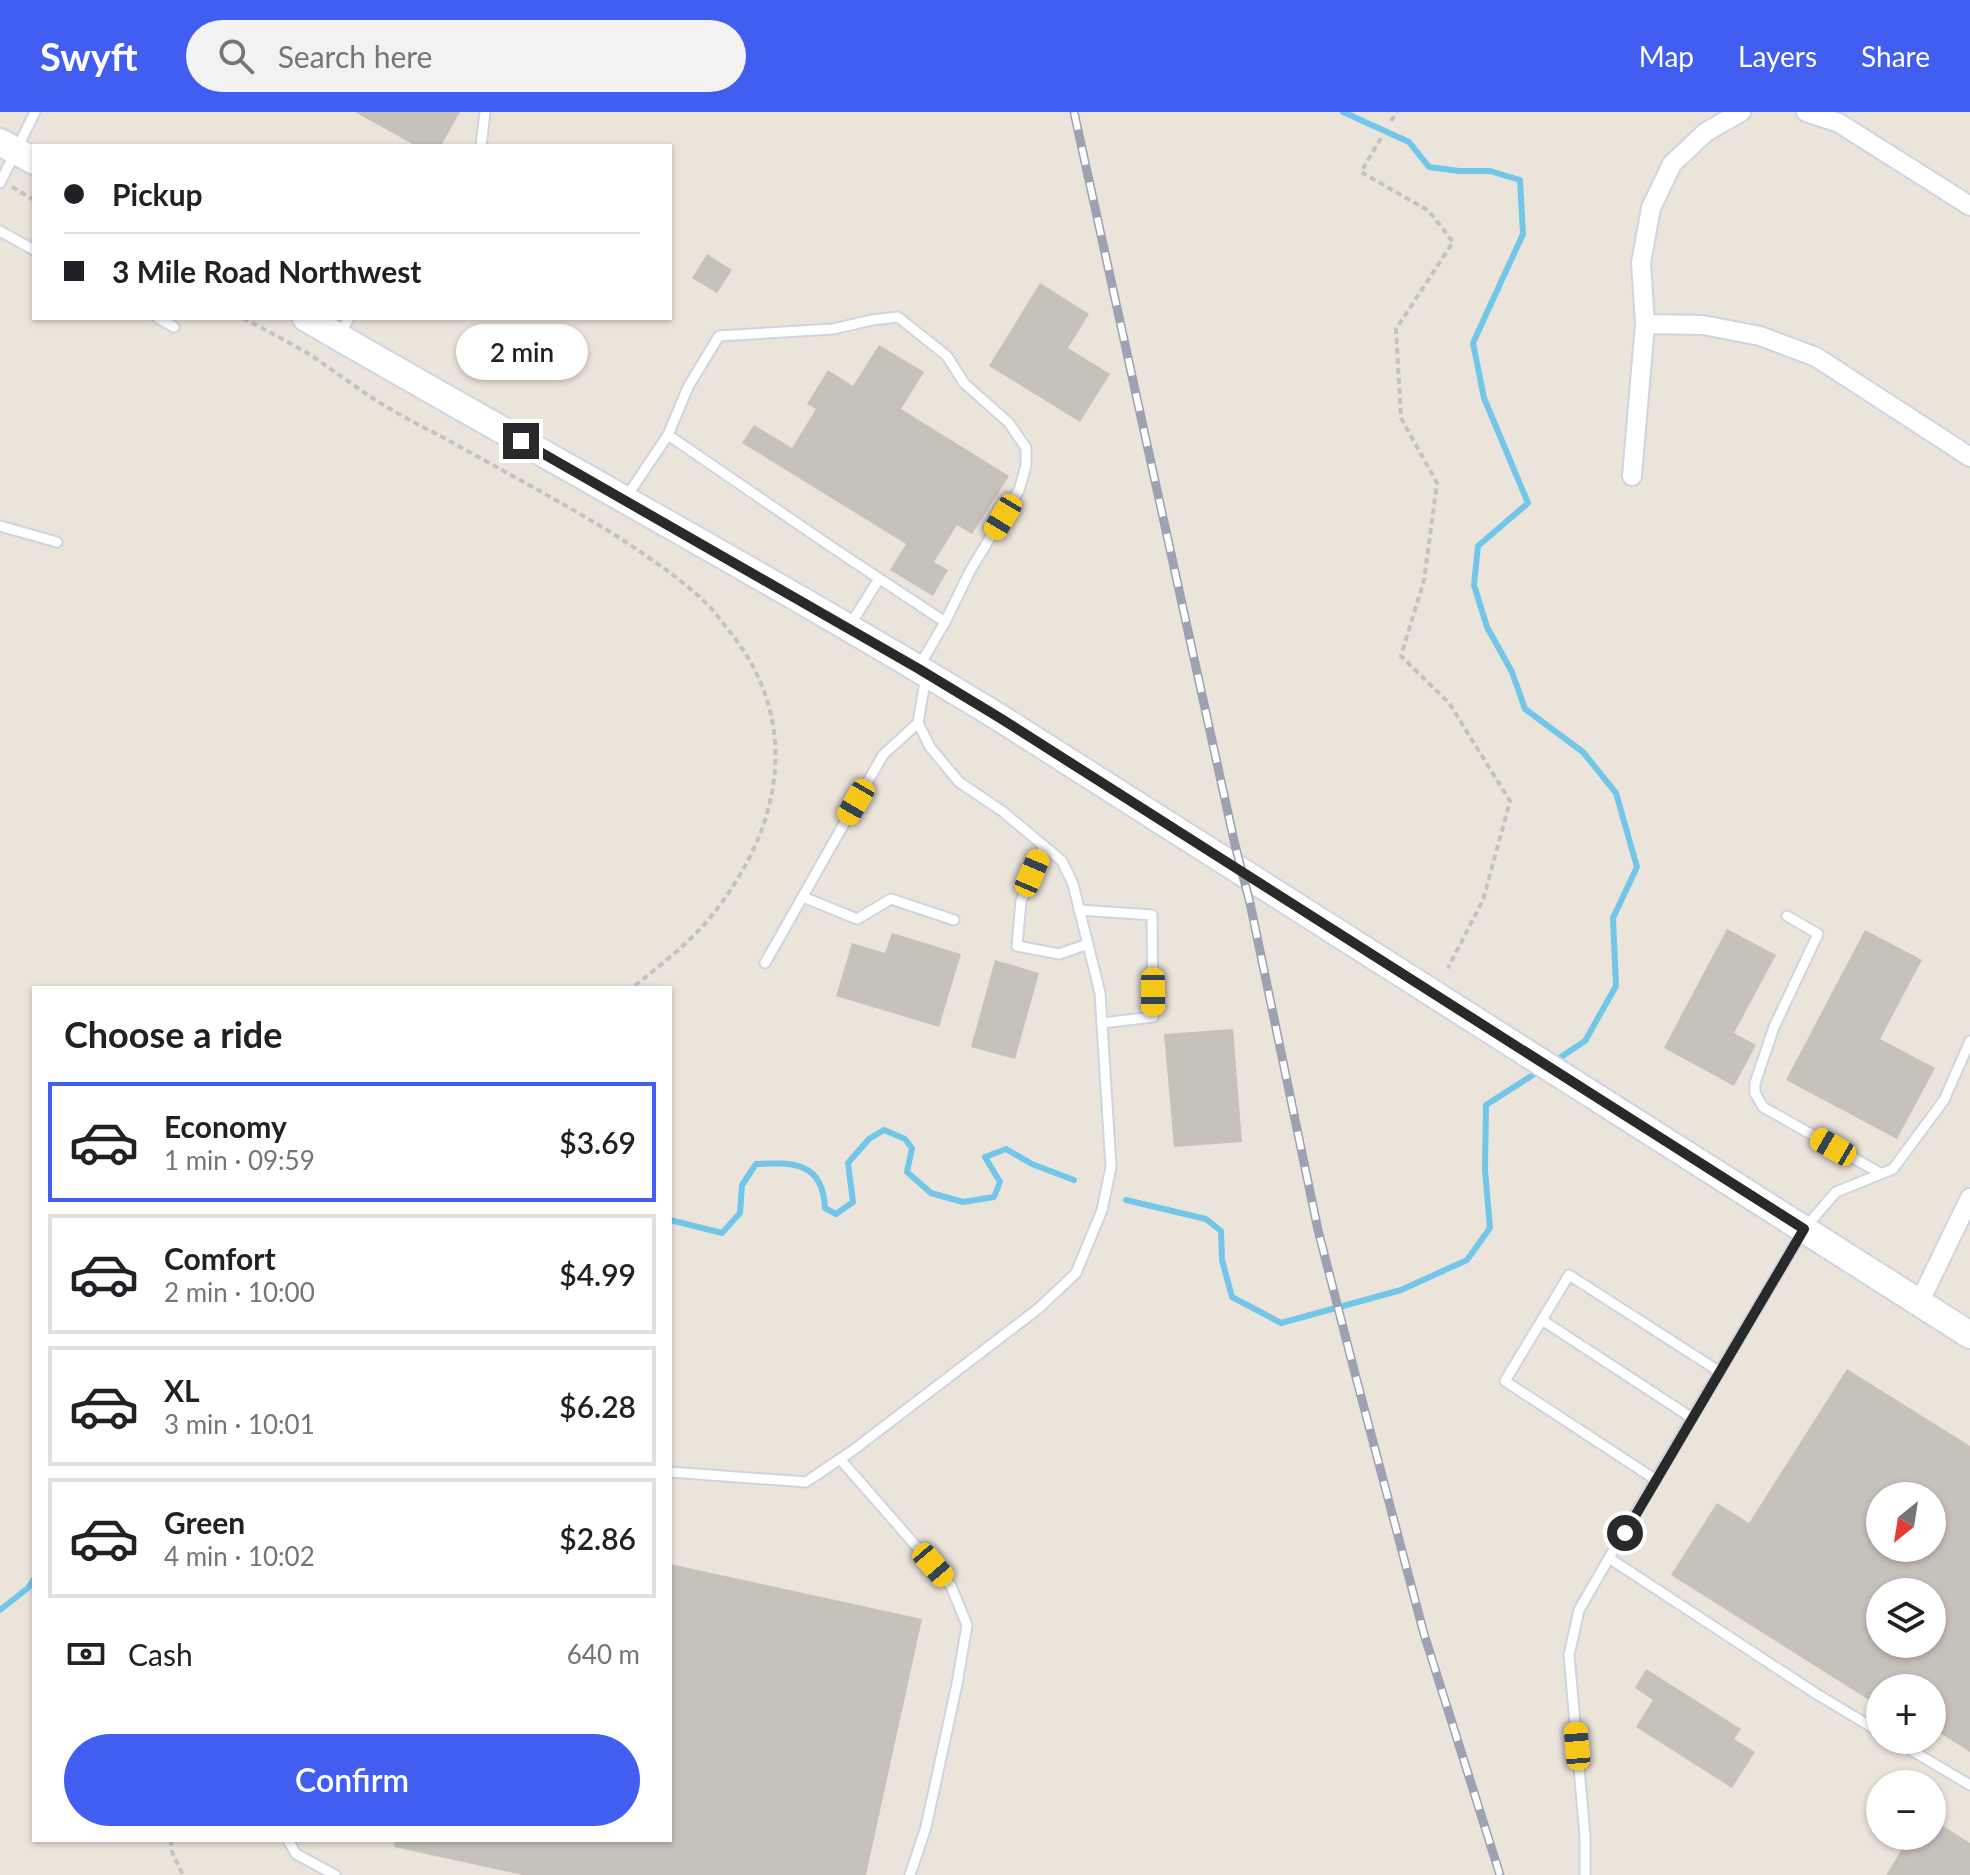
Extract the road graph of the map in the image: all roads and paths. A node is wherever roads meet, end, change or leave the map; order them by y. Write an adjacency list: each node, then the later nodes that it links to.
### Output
1 (35, 112): 9 (lane)
2 (485, 112): 8 (lane)
3 (1397, 112): 6 (path)
4 (1741, 112): 19 (street)
5 (1806, 112): 13 (street)
6 (1391, 121)
7 (1381, 138): 40 (path)
8 (481, 144)
9 (17, 151): 10 (lane)
10 (0, 183)
11 (16, 190): 12 (path)
12 (32, 199)
13 (1970, 206)
14 (0, 231): 15 (lane)
15 (32, 249)
16 (162, 320): 20 (lane)
17 (247, 320): 41 (path)
18 (314, 320): 21 (main road)
19 (1645, 324): 23 (street); 24 (street)
20 (174, 327)
21 (344, 328): 25 (main road)
22 (668, 435): 25 (lane); 28 (lane); 29 (lane)
23 (1970, 457)
24 (1632, 476)
25 (625, 499): 30 (main road)
26 (0, 526): 27 (lane)
27 (57, 542)
28 (879, 579): 29 (lane); 30 (lane)
29 (945, 622): 31 (lane)
30 (848, 628): 31 (main road)
31 (922, 671): 32 (lane); 46 (main road)
32 (918, 723): 33 (lane); 34 (lane)
33 (1044, 846): 35 (lane); 38 (lane)
34 (803, 897): 37 (lane); 39 (lane)
35 (1079, 910): 38 (lane); 42 (lane)
36 (1787, 916): 44 (lane)
37 (954, 920)
38 (1088, 944): 42 (lane)
39 (765, 963)
40 (1448, 968)
41 (634, 986)
42 (1102, 1023): 52 (lane)
43 (1970, 1041): 44 (lane)
44 (1880, 1173): 46 (lane)
45 (1970, 1198): 47 (street)
46 (1804, 1229): 47 (main road); 50 (lane)
47 (1919, 1303): 49 (main road)
48 (1542, 1320): 50 (lane); 51 (lane); 54 (lane)
49 (1970, 1335)
50 (1720, 1372): 51 (lane)
51 (1692, 1418): 54 (lane)
52 (840, 1459): 53 (lane); 63 (lane)
53 (672, 1472)
54 (1656, 1480): 55 (lane)
55 (1609, 1558): 56 (lane); 64 (lane)
56 (1866, 1724)
57 (1918, 1754): 58 (lane)
58 (1970, 1785)
59 (171, 1842): 61 (path)
60 (289, 1842): 62 (lane)
61 (183, 1875)
62 (335, 1875)
63 (910, 1875)
64 (1585, 1875)

